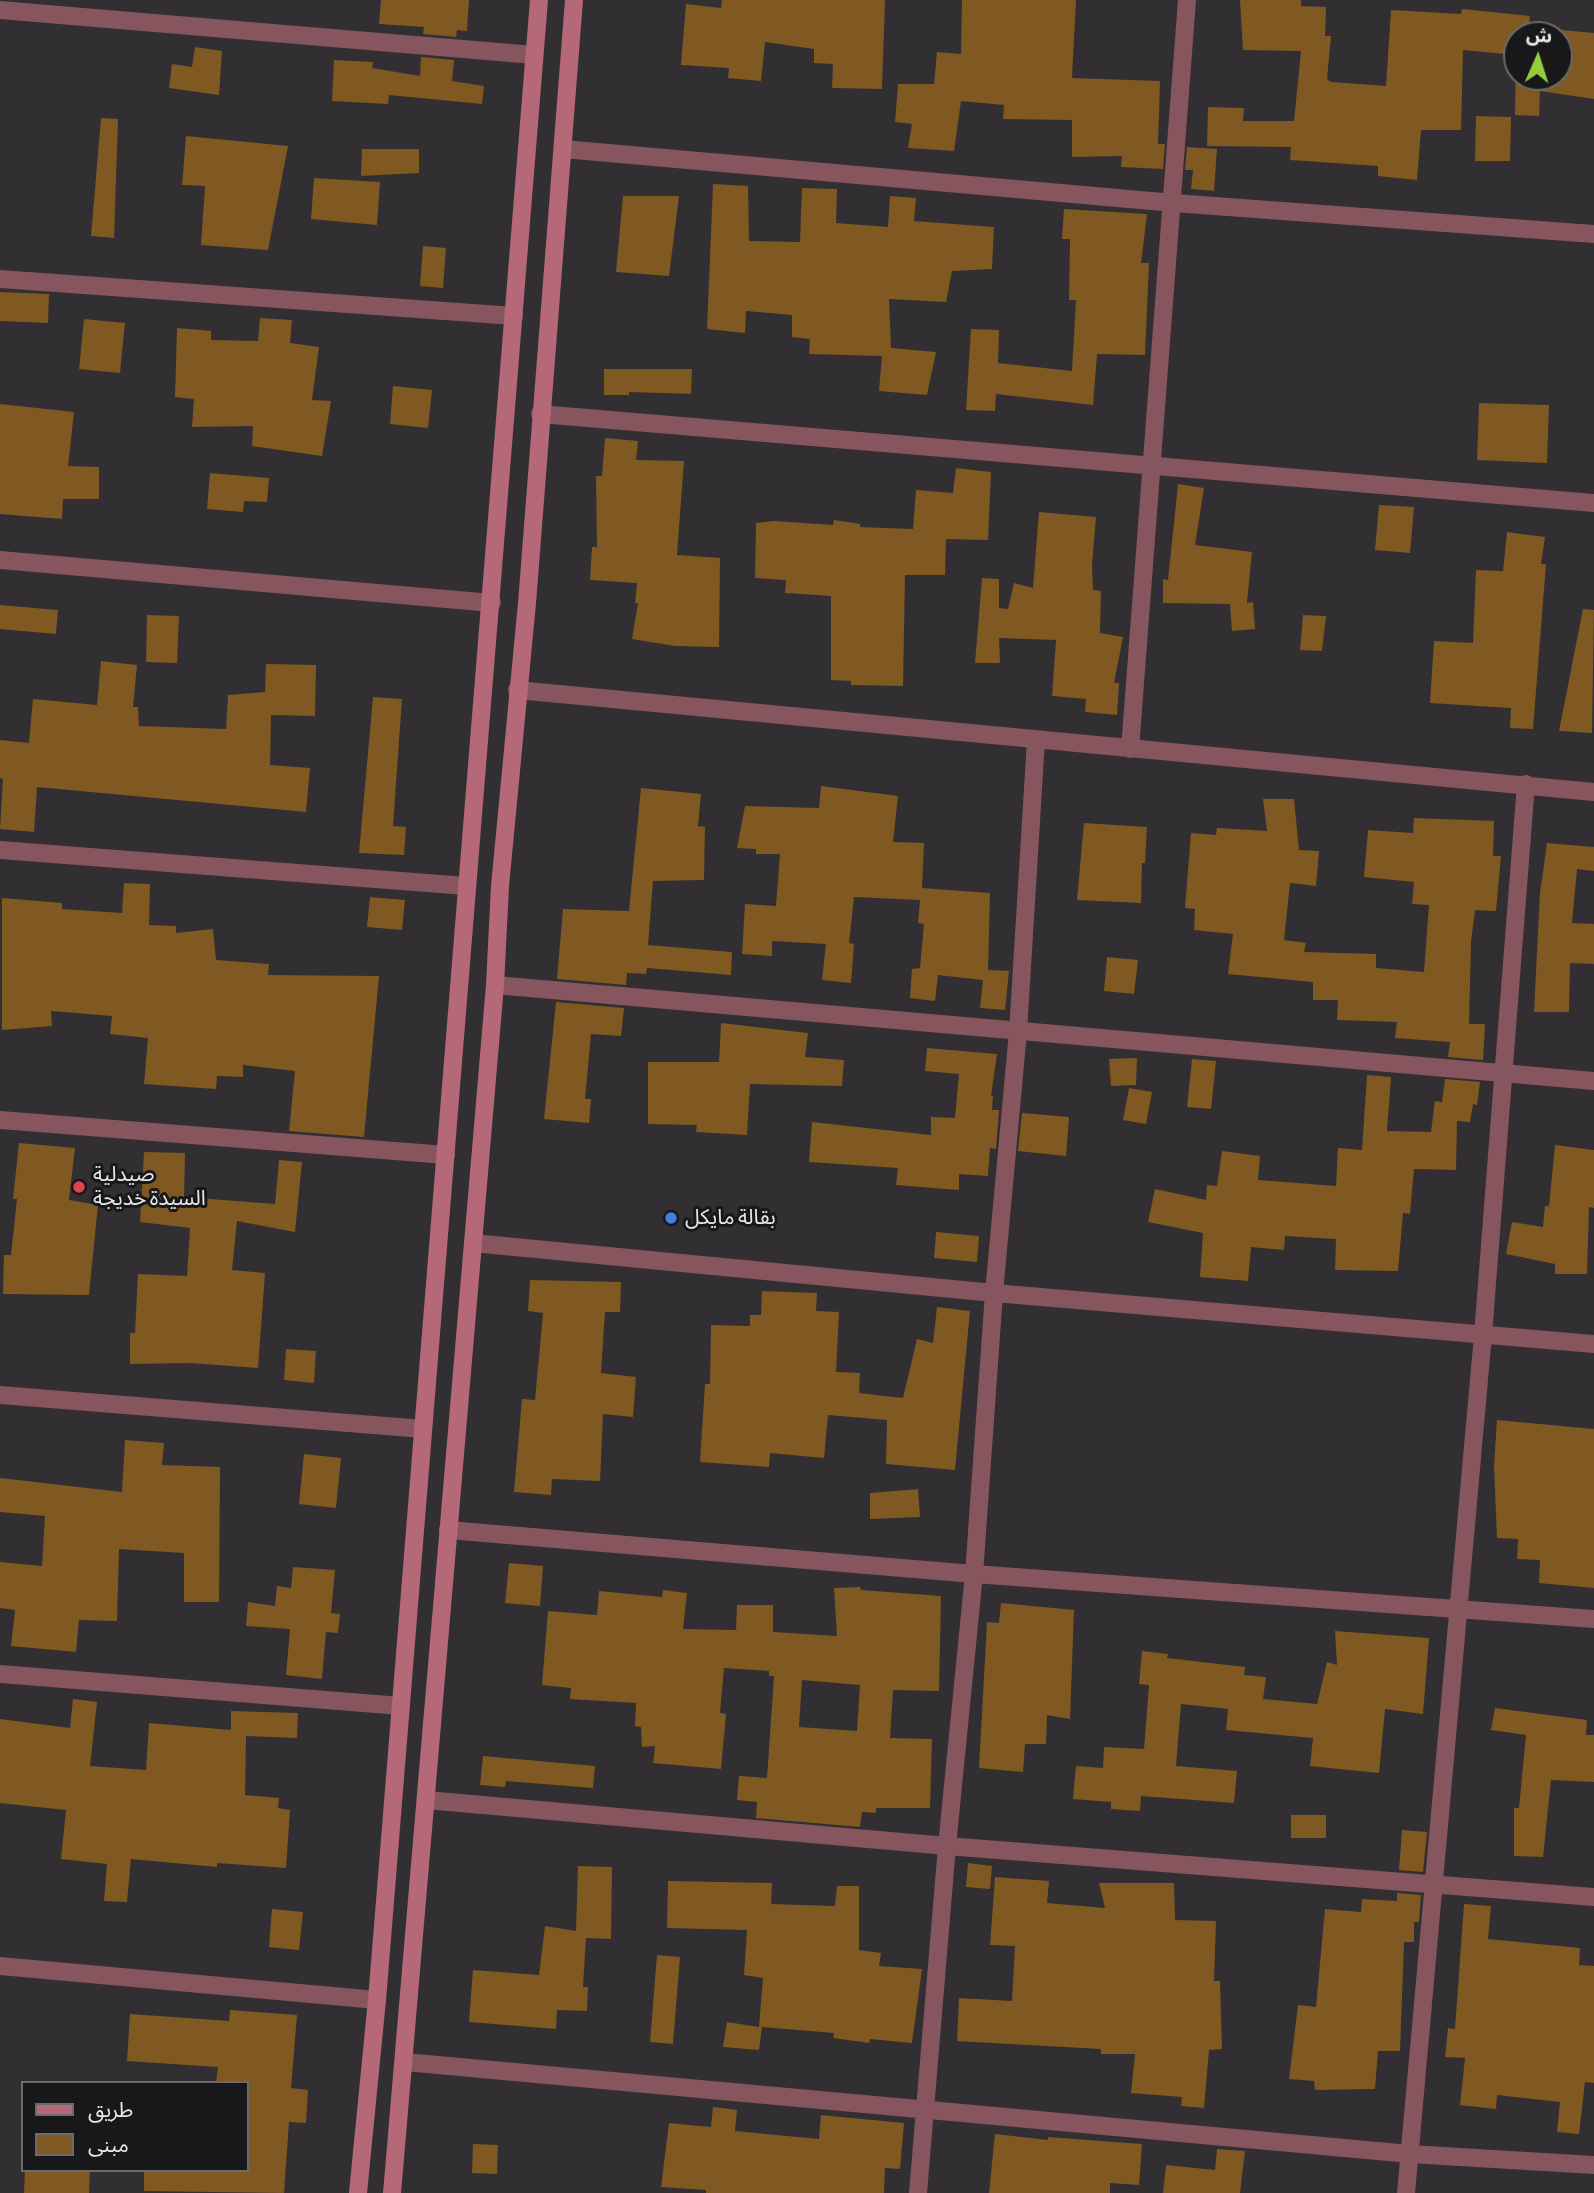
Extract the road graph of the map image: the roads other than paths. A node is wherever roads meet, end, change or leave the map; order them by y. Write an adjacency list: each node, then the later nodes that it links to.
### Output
1 (539, 0): 5 (main road)
2 (574, 0): 6 (main road)
3 (1187, 0): 7 (street)
4 (0, 10): 5 (street)
5 (534, 55): 10 (main road)
6 (564, 149): 7 (street); 11 (main road)
7 (1174, 203): 8 (street); 12 (street)
8 (1594, 234)
9 (0, 279): 10 (street)
10 (514, 316): 15 (main road)
11 (540, 414): 12 (street); 16 (main road)
12 (1150, 465): 13 (street); 18 (street)
13 (1594, 503)
14 (0, 560): 15 (street)
15 (492, 603): 22 (main road)
16 (517, 690): 17 (street); 23 (main road)
17 (1036, 740): 18 (street); 24 (street)
18 (1130, 749): 19 (street)
19 (1526, 784): 20 (street); 25 (street)
20 (1594, 792)
21 (0, 850): 22 (street)
22 (466, 886): 28 (main road)
23 (495, 985): 24 (street); 29 (main road)
24 (1018, 1032): 25 (street); 30 (street)
25 (1502, 1073): 26 (street); 31 (street)
26 (1594, 1081)
27 (0, 1120): 28 (street)
28 (446, 1155): 34 (main road)
29 (473, 1243): 30 (street); 35 (main road)
30 (994, 1293): 31 (street); 36 (street)
31 (1483, 1335): 32 (street); 37 (street)
32 (1594, 1344)
33 (0, 1395): 34 (street)
34 (423, 1429): 40 (main road)
35 (448, 1530): 36 (street); 41 (main road)
36 (974, 1574): 37 (street); 42 (street)
37 (1458, 1611): 38 (street); 43 (street)
38 (1594, 1619)
39 (0, 1674): 40 (street)
40 (401, 1706): 46 (main road)
41 (426, 1800): 42 (street); 47 (main road)
42 (947, 1846): 43 (street); 48 (street)
43 (1436, 1886): 44 (street); 49 (street)
44 (1594, 1897)
45 (0, 1966): 46 (street)
46 (377, 2000): 51 (main road)
47 (405, 2062): 48 (street); 52 (main road)
48 (925, 2109): 49 (street); 53 (street)
49 (1410, 2154): 50 (street); 54 (street)
50 (1594, 2165)
51 (358, 2193)
52 (392, 2193)
53 (918, 2193)
54 (1406, 2193)

